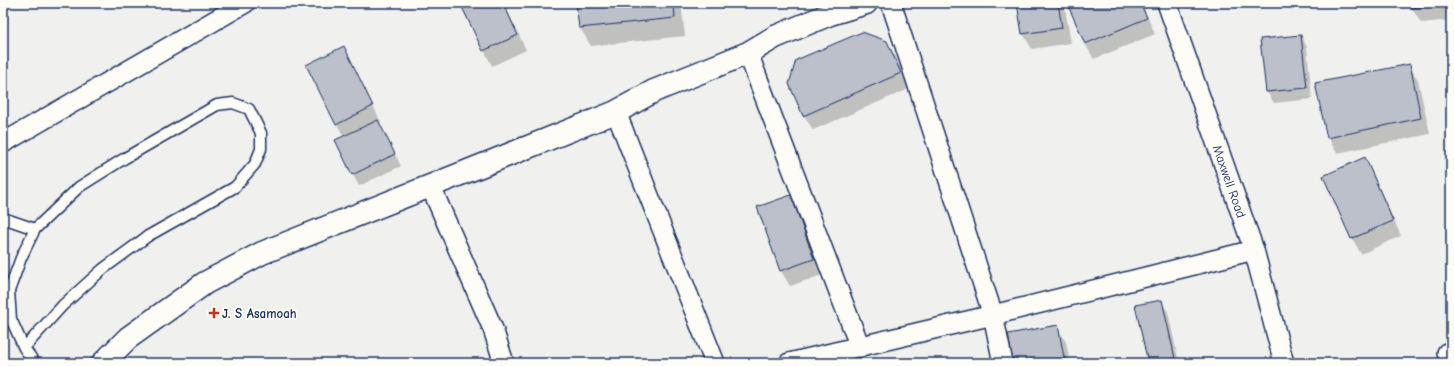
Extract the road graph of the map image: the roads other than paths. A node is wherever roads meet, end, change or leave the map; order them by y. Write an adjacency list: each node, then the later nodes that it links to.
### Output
1 (245, 3): 7 (street)
2 (866, 3): 5 (street)
3 (891, 3): 12 (street)
4 (1167, 3): 11 (street, Maxwell Road)
5 (748, 53): 6 (street); 13 (street)
6 (616, 112): 8 (street); 18 (street)
7 (3, 143)
8 (431, 187): 16 (street); 17 (street)
9 (3, 218): 10 (lane)
10 (35, 228): 14 (lane); 14 (lane)
11 (1254, 250): 12 (street); 21 (street, Maxwell Road)
12 (993, 315): 13 (street); 20 (street)
13 (860, 347): 19 (street)
14 (24, 348): 15 (lane)
15 (35, 363)
16 (104, 363)
17 (504, 363)
18 (715, 363)
19 (789, 363)
20 (1003, 363)
21 (1284, 363)

